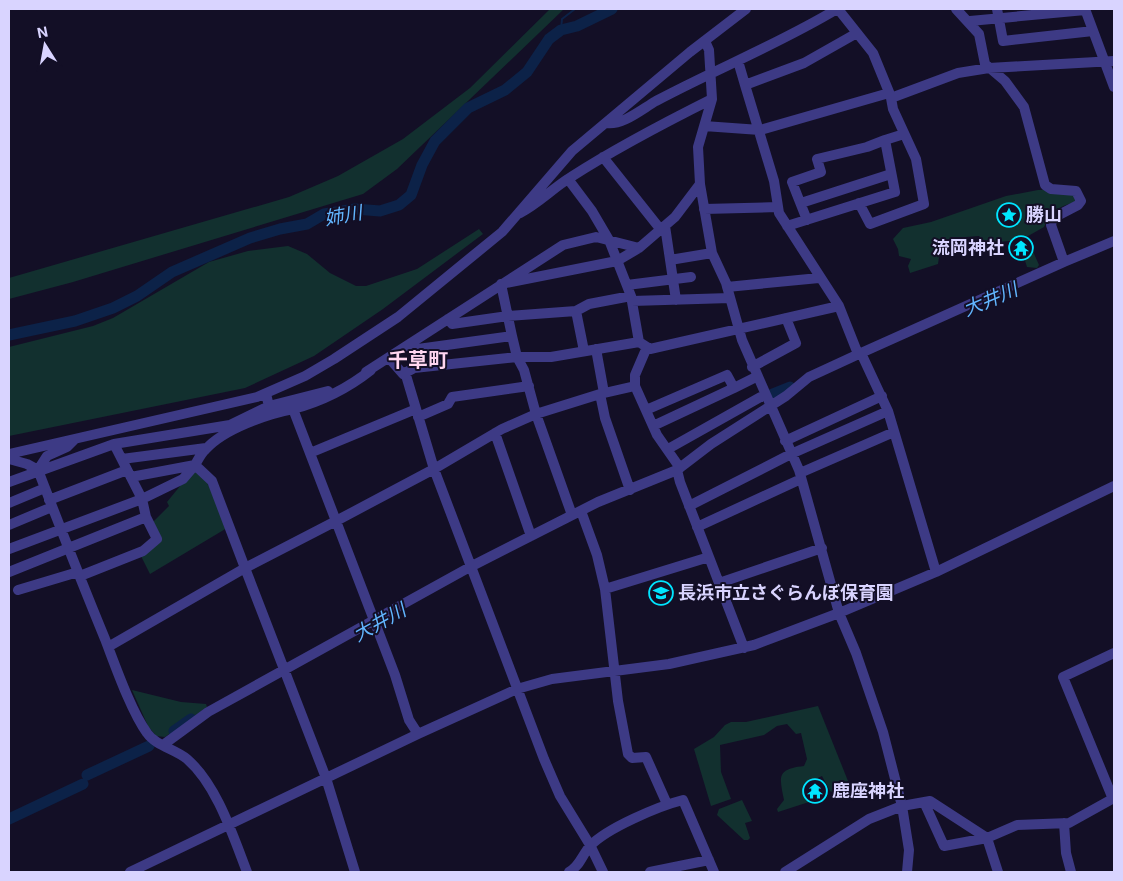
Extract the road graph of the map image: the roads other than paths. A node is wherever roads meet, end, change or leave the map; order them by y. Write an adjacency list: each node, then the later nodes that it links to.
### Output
1 (746, 9): 9 (street)
2 (837, 9): 8 (street); 10 (street)
3 (956, 9): 6 (street)
4 (1085, 9): 5 (street); 7 (street)
5 (998, 13): 6 (street); 7 (street)
6 (970, 21): 12 (street)
7 (1093, 30): 11 (street)
8 (857, 33): 14 (street); 16 (street)
9 (705, 41): 13 (street); 18 (street)
10 (738, 61): 13 (street); 14 (street)
11 (1110, 62): 12 (street); 15 (street)
12 (989, 68): 16 (street); 41 (street)
13 (711, 73): 17 (street); 18 (street)
14 (744, 85): 20 (street)
15 (1114, 87)
16 (890, 95): 20 (street); 21 (street)
17 (712, 99): 19 (street); 23 (street)
18 (606, 124): 31 (street)
19 (704, 126): 20 (street); 26 (street)
20 (760, 130): 29 (street)
21 (904, 134): 22 (street); 28 (street)
22 (885, 140): 24 (street); 27 (street)
23 (603, 158): 25 (street); 34 (street)
24 (891, 174): 27 (street); 28 (street)
25 (568, 179): 31 (street); 35 (street)
26 (700, 184): 30 (street); 34 (street)
27 (801, 203): 32 (street)
28 (859, 203): 32 (street)
29 (778, 207): 30 (street); 33 (street)
30 (704, 209): 38 (street)
31 (515, 216): 71 (street)
32 (807, 220): 33 (street)
33 (787, 226): 44 (street)
34 (663, 228): 37 (street); 39 (street)
35 (609, 240): 37 (street); 40 (street); 45 (street)
36 (1114, 241): 41 (street)
37 (639, 248): 40 (street)
38 (712, 253): 39 (street); 47 (street)
39 (670, 260): 43 (street)
40 (617, 261): 45 (street); 46 (street)
41 (1064, 262): 62 (street)
42 (691, 277): 43 (street)
43 (673, 278): 46 (street); 50 (street)
44 (820, 278): 47 (street); 51 (street)
45 (501, 284): 53 (street); 55 (street)
46 (627, 285): 49 (street)
47 (727, 287): 48 (street)
48 (730, 298): 50 (street); 56 (street)
49 (631, 299): 50 (street); 52 (street); 59 (street)
50 (676, 300)
51 (839, 306): 54 (street); 62 (street)
52 (576, 311): 53 (street); 61 (street)
53 (508, 316): 55 (street); 57 (street)
54 (786, 318): 56 (street); 67 (street)
55 (448, 319): 58 (street)
56 (738, 329): 59 (street); 67 (street)
57 (512, 336): 58 (street); 63 (street)
58 (410, 344): 64 (street)
59 (643, 344): 60 (street); 69 (street)
60 (596, 350): 61 (street); 72 (street)
61 (584, 351): 63 (street)
62 (859, 354): 74 (street); 76 (street)
63 (517, 357): 66 (street); 68 (street)
64 (389, 358): 65 (street); 66 (street)
65 (371, 370): 75 (street); 77 (street)
66 (405, 372): 80 (street)
67 (754, 372): 70 (street); 73 (street)
68 (529, 386): 80 (street); 81 (street)
69 (635, 386): 72 (street); 78 (street)
70 (734, 388): 78 (street); 82 (street)
71 (266, 394): 75 (street); 86 (street)
72 (602, 394): 81 (street); 105 (street)
73 (764, 395): 76 (street); 90 (street)
74 (882, 396): 79 (street); 87 (street)
75 (269, 406): 83 (street)
76 (770, 407): 87 (street); 98 (street)
77 (293, 408): 83 (street); 91 (street)
78 (646, 410): 82 (street)
79 (888, 411): 84 (street); 93 (street)
80 (417, 413): 91 (street); 97 (street)
81 (536, 414): 85 (street); 110 (street)
82 (653, 426): 90 (street)
83 (229, 429): 88 (street); 89 (street)
84 (894, 432): 101 (street); 124 (street)
85 (495, 433): 97 (street); 116 (street)
86 (75, 439): 92 (street); 99 (street)
87 (785, 441): 93 (street)
88 (114, 444): 94 (street); 99 (street)
89 (206, 448): 94 (street); 96 (street)
90 (668, 449): 98 (street)
91 (310, 453): 112 (street)
92 (9, 454)
93 (791, 454): 101 (street); 109 (street)
94 (122, 458): 100 (street)
95 (9, 460): 99 (street)
96 (195, 465): 100 (street); 106 (street); 122 (street)
97 (434, 469): 112 (street); 121 (street)
98 (679, 469): 105 (street); 109 (street)
99 (38, 470): 102 (street); 104 (street)
100 (129, 473): 106 (street); 108 (street)
101 (800, 476): 114 (street); 118 (street)
102 (9, 482)
103 (1114, 486): 124 (street)
104 (45, 488): 107 (street); 108 (street)
105 (630, 490): 110 (street)
106 (142, 498): 111 (street); 115 (street)
107 (9, 503)
108 (51, 504): 113 (street); 115 (street)
109 (689, 506): 114 (street)
110 (576, 513): 116 (street); 127 (street)
111 (146, 517): 117 (street); 125 (street)
112 (336, 521): 122 (street); 130 (street)
113 (9, 525)
114 (697, 527): 120 (street)
115 (60, 528): 117 (street); 119 (street)
116 (531, 536): 121 (street)
117 (68, 547): 123 (street); 125 (street)
118 (822, 548): 126 (street); 129 (street)
119 (9, 549)
120 (709, 557): 126 (street); 127 (street)
121 (470, 567): 130 (street); 136 (street)
122 (245, 568): 131 (street); 134 (street)
123 (9, 572)
124 (936, 572): 129 (street)
125 (79, 574): 128 (street); 131 (street)
126 (719, 583): 132 (street)
127 (605, 589): 135 (street)
128 (18, 590)
129 (838, 613): 132 (street); 143 (street)
130 (374, 620): 134 (street); 137 (street)
131 (108, 647): 138 (street)
132 (744, 648): 135 (street)
133 (1114, 653): 140 (street)
134 (283, 670): 138 (street); 139 (street)
135 (616, 670): 136 (street); 142 (street)
136 (516, 690): 137 (street); 147 (street)
137 (418, 734): 139 (street)
138 (163, 744): 145 (street)
139 (326, 778): 145 (street); 152 (street)
140 (1114, 799): 144 (street)
141 (924, 802): 143 (street); 146 (street); 146 (street)
142 (667, 804): 147 (street); 148 (street)
143 (902, 806): 149 (street); 158 (street)
144 (1064, 823): 146 (street); 160 (street)
145 (229, 824): 150 (street); 151 (street)
146 (987, 838): 159 (street)
147 (590, 845): 153 (street); 154 (street)
148 (709, 860): 155 (street); 156 (street)
149 (802, 868): 157 (street)
150 (130, 872)
151 (247, 872)
152 (355, 872)
153 (569, 872)
154 (603, 872)
155 (650, 872)
156 (714, 872)
157 (785, 872)
158 (907, 872)
159 (998, 872)
160 (1071, 872)

